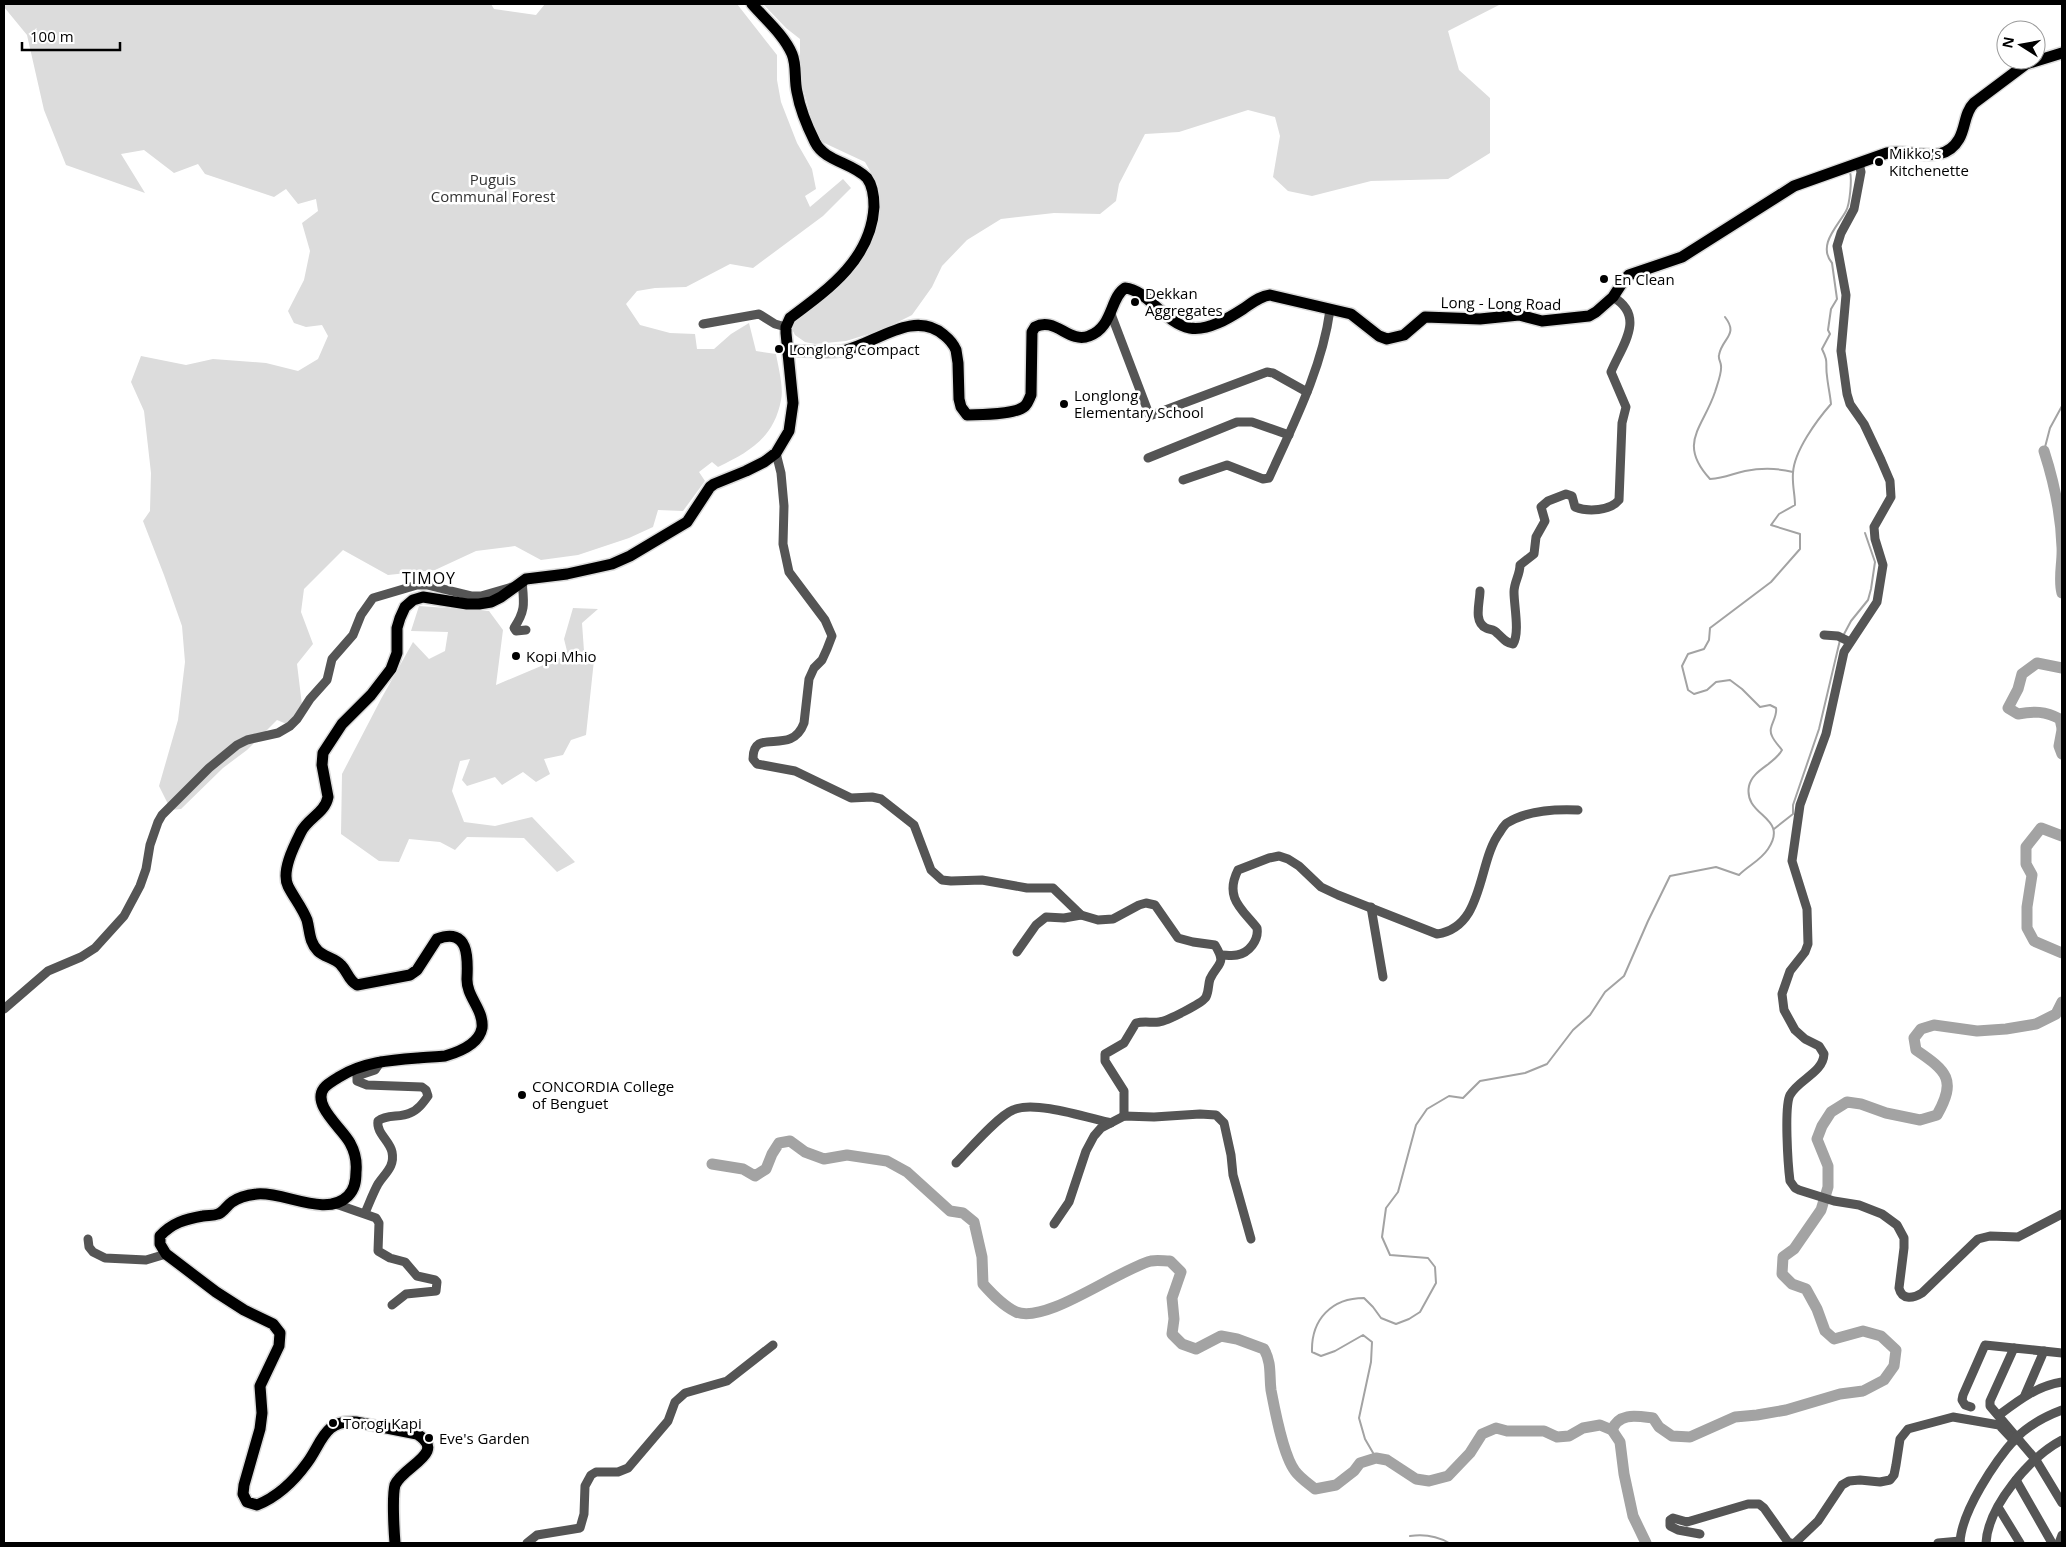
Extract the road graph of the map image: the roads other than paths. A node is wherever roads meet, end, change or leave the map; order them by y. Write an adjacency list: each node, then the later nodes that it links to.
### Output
1 (752, 4): 8 (main road)
2 (2062, 53): 3 (main road, Long - Long Road)
3 (1859, 163): 4 (main road, Long - Long Road); 19 (street)
4 (1613, 297): 5 (main road, Long - Long Road); 16 (street)
5 (1330, 310): 6 (main road, Long - Long Road); 10 (street)
6 (1111, 314): 9 (main road, Long - Long Road); 10 (street)
7 (703, 324): 8 (street)
8 (786, 327): 9 (main road)
9 (789, 350): 12 (main road)
10 (1307, 392): 11 (street)
11 (1289, 435): 13 (street); 14 (street)
12 (776, 453): 15 (main road); 22 (street)
13 (1148, 458)
14 (1183, 480)
15 (517, 584): 17 (street); 26 (street); 27 (main road)
16 (1480, 591)
17 (526, 630)
18 (1824, 635): 19 (street)
19 (1844, 639): 33 (street)
20 (1578, 810): 21 (street)
21 (1371, 907): 24 (street); 25 (street)
22 (1081, 915): 23 (street); 24 (street)
23 (1017, 952)
24 (1221, 955): 28 (street)
25 (1383, 977)
26 (4, 1009)
27 (381, 1061): 31 (main road); 32 (street)
28 (1124, 1116): 29 (street); 36 (street)
29 (1111, 1123): 30 (street); 34 (street)
30 (956, 1162)
31 (332, 1203): 32 (street); 37 (main road)
32 (365, 1213): 38 (street)
33 (2062, 1214)
34 (1054, 1224)
35 (88, 1239): 37 (street)
36 (1251, 1239)
37 (166, 1254): 57 (main road)
38 (392, 1305)
39 (773, 1345): 58 (street)
40 (2014, 1348): 41 (street); 45 (street); 47 (street)
41 (2044, 1351): 42 (street); 44 (street)
42 (2062, 1353)
43 (2062, 1382): 44 (street)
44 (2025, 1395): 47 (street)
45 (1971, 1407)
46 (2062, 1410): 48 (street)
47 (1999, 1415): 48 (street)
48 (2015, 1440): 50 (street); 56 (street); 60 (street)
49 (2062, 1440): 50 (street)
50 (2036, 1460): 51 (street); 52 (street)
51 (2016, 1480): 53 (street); 64 (street)
52 (2062, 1503)
53 (1998, 1507): 62 (street); 63 (street)
54 (1700, 1534): 59 (street)
55 (2062, 1536): 65 (street)
56 (1960, 1542): 61 (street)
57 (395, 1543)
58 (527, 1543)
59 (1791, 1543)
60 (1795, 1543)
61 (1938, 1543)
62 (1986, 1543)
63 (2020, 1543)
64 (2052, 1543)
65 (2059, 1543)

